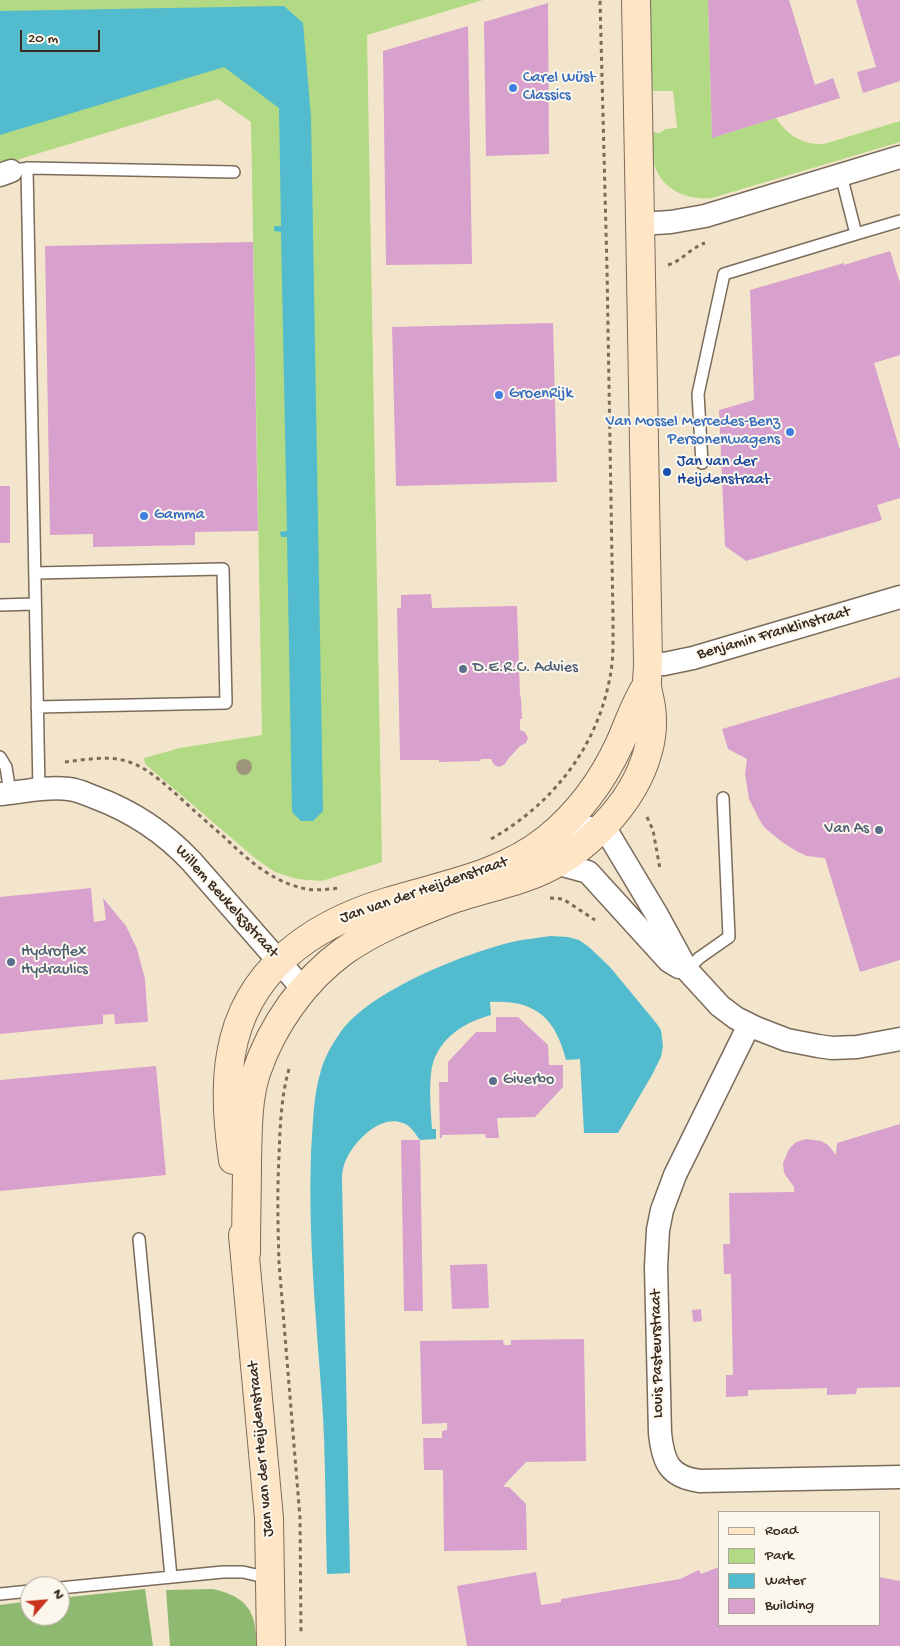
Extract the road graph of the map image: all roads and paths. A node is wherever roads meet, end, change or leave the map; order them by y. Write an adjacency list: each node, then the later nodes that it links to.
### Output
1 (600, 0): 25 (path, Jan van der Heijdenstraat)
2 (636, 0): 8 (street, Jan van der Heijdenstraat)
3 (900, 157): 6 (street)
4 (13, 172): 5 (lane); 13 (lane)
5 (234, 172)
6 (841, 175): 8 (street); 9 (lane)
7 (900, 221): 9 (lane)
8 (640, 224): 11 (street, Jan van der Heijdenstraat)
9 (856, 234): 12 (lane)
10 (706, 243): 11 (path)
11 (641, 268): 17 (street, Jan van der Heijdenstraat)
12 (702, 463)
13 (35, 573): 15 (lane); 18 (lane)
14 (900, 597): 17 (street, Benjamin Franklinstraat)
15 (35, 604): 16 (lane); 18 (lane)
16 (0, 605)
17 (647, 674): 23 (street, Jan van der Heijdenstraat); 24 (street, Jan van der Heijdenstraat)
18 (37, 707): 20 (lane)
19 (0, 757): 21 (lane)
20 (39, 790): 21 (street, Willem Beukelszstraat); 31 (street, Willem Beukelszstraat)
21 (5, 794)
22 (723, 798): 32 (lane)
23 (559, 828): 24 (street); 31 (street, Jan van der Heijdenstraat)
24 (601, 828): 26 (street, Jan van der Heijdenstraat); 32 (street)
25 (488, 840)
26 (555, 864): 32 (street); 33 (street, Jan van der Heijdenstraat)
27 (345, 888): 28 (path, Jan van der Heijdenstraat)
28 (330, 889)
29 (544, 899): 30 (path)
30 (583, 913)
31 (278, 961): 33 (street, Willem Beukelszstraat); 38 (street, Jan van der Heijdenstraat)
32 (687, 970): 34 (street)
33 (303, 989): 38 (street, Jan van der Heijdenstraat)
34 (749, 1025): 35 (street); 39 (street, Louis Pasteurstraat)
35 (900, 1039)
36 (291, 1064): 45 (path)
37 (138, 1239): 40 (lane)
38 (246, 1253): 41 (street, Jan van der Heijdenstraat)
39 (900, 1477)
40 (171, 1577): 41 (lane); 42 (lane)
41 (270, 1578): 46 (street, Jan van der Heijdenstraat)
42 (70, 1587)
43 (20, 1592): 44 (lane)
44 (0, 1594)
45 (301, 1636)
46 (271, 1646)

